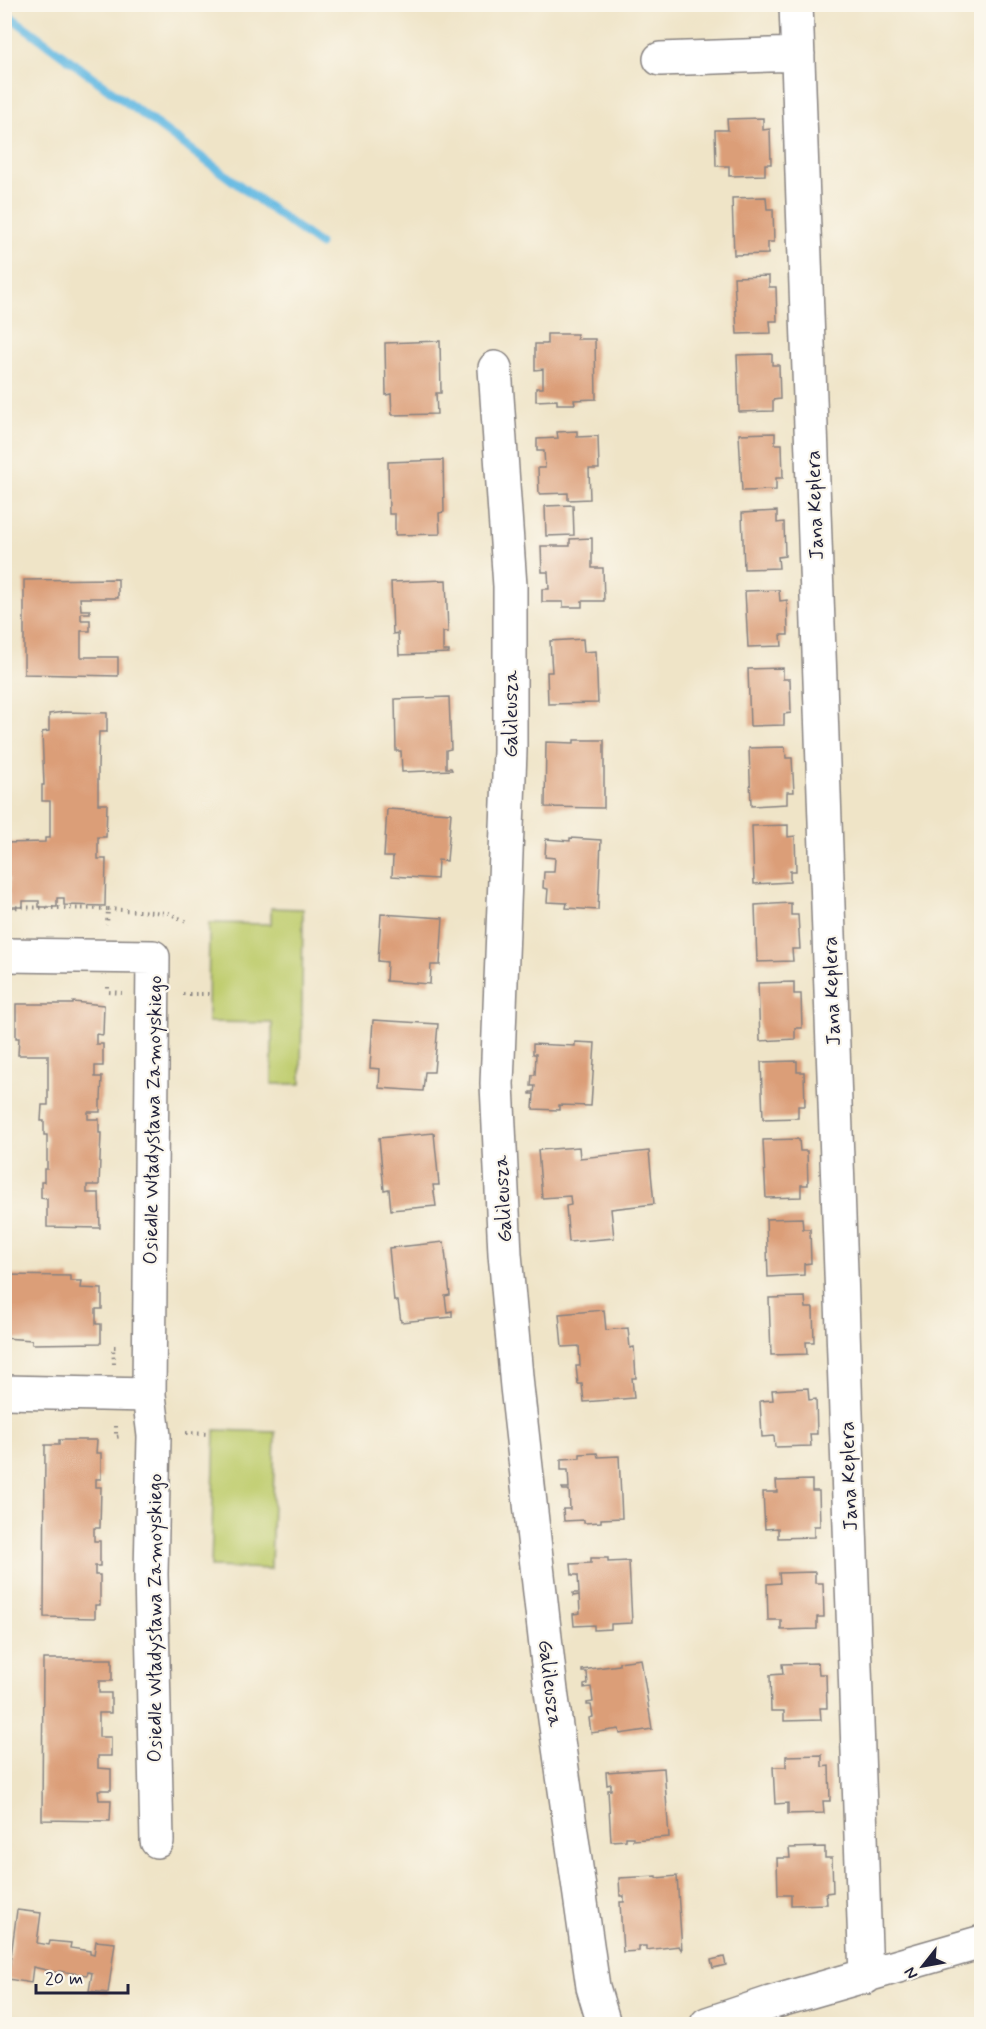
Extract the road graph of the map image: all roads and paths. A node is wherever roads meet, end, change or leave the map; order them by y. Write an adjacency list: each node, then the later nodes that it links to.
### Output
1 (796, 4): 2 (street, Jana Keplera)
2 (798, 54): 3 (street); 12 (street, Jana Keplera)
3 (660, 59)
4 (495, 368): 13 (street, Galileusza)
5 (108, 909): 6 (path)
6 (185, 921)
7 (4, 955): 9 (street, Osiedle Władysława Zamoyskiego)
8 (4, 1392): 9 (street)
9 (149, 1395): 10 (street, Osiedle Władysława Zamoyskiego)
10 (157, 1841)
11 (981, 1942): 12 (street)
12 (866, 1977): 14 (street)
13 (604, 2025)
14 (707, 2025)

